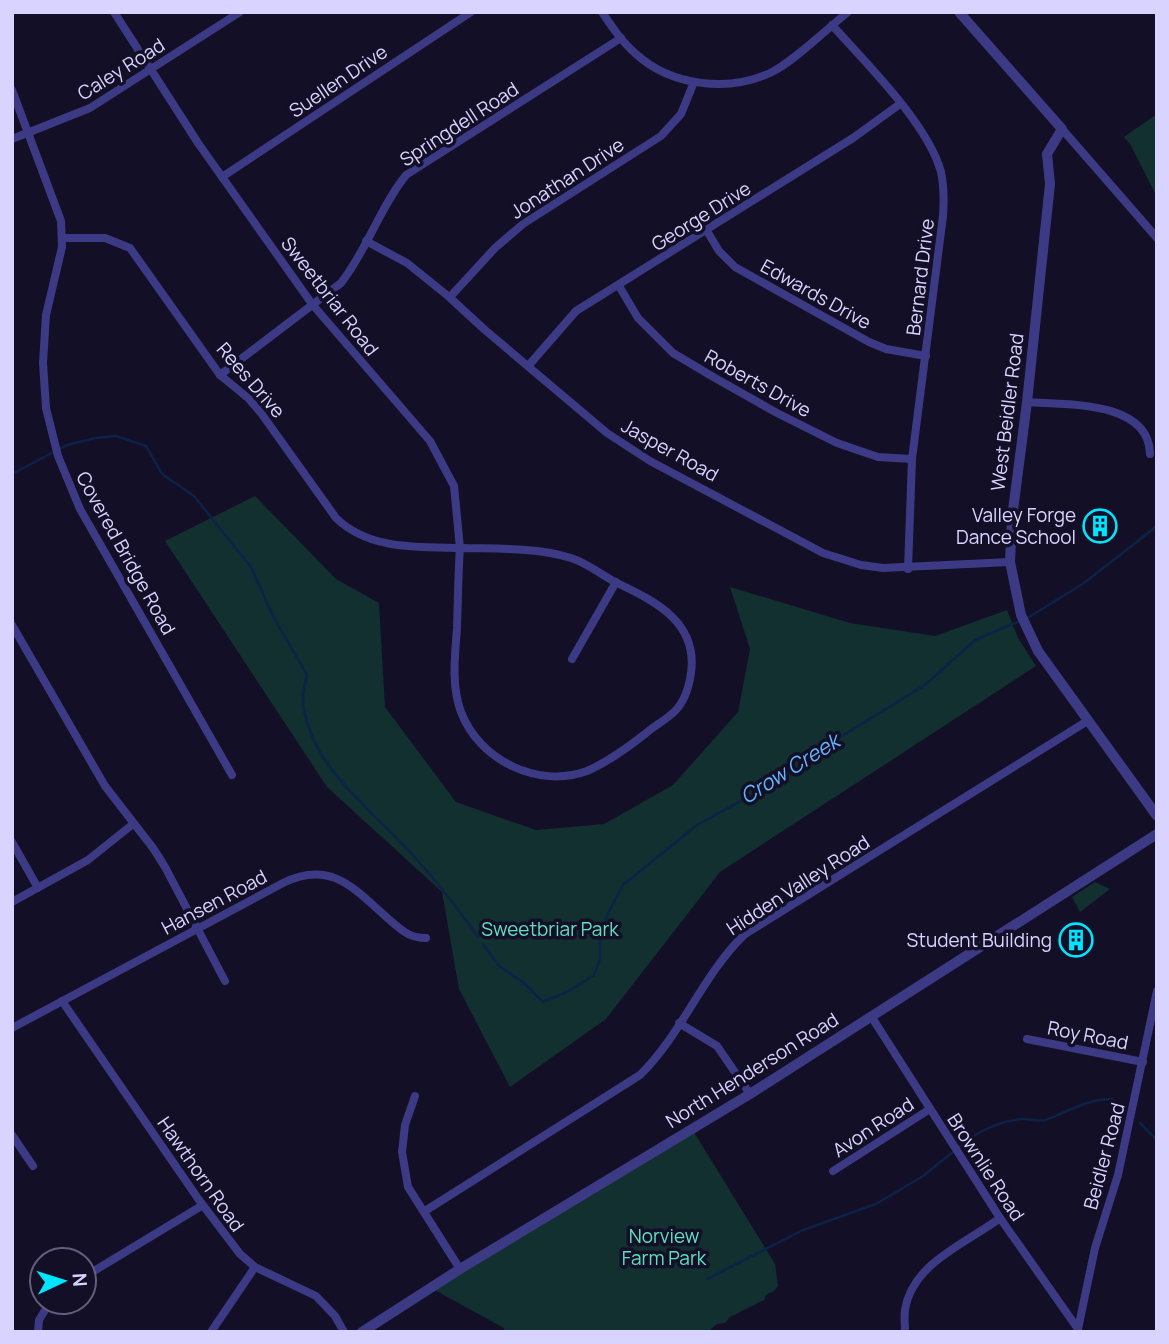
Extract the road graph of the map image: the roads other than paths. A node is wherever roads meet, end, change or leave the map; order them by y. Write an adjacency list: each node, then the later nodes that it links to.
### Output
1 (114, 12): 9 (street, Sweetbriar Road)
2 (240, 12): 9 (street, Caley Road)
3 (471, 12): 16 (street, Suellen Drive)
4 (602, 12): 8 (street)
5 (848, 12): 7 (street)
6 (959, 12): 13 (street)
7 (832, 25): 10 (street); 12 (street, Bernard Drive)
8 (621, 38): 10 (street); 20 (street, Springdell Road)
9 (150, 71): 14 (street, Caley Road); 16 (street, Sweetbriar Road)
10 (694, 82): 22 (street, Jonathan Drive)
11 (12, 90): 14 (street, Covered Bridge Road)
12 (900, 104): 17 (street, George Drive); 24 (street, Bernard Drive)
13 (1062, 129): 19 (street); 27 (street, West Beidler Road)
14 (28, 132): 15 (street, Caley Road); 18 (street, Covered Bridge Road)
15 (12, 139)
16 (222, 177): 23 (street, Sweetbriar Road)
17 (707, 231): 21 (street, George Drive); 24 (street, Edwards Drive)
18 (62, 238): 26 (street, Rees Drive); 37 (street, Covered Bridge Road)
19 (1157, 238)
20 (366, 241): 22 (street, Jasper Road); 23 (street, Springdell Road)
21 (618, 286): 25 (street, George Drive); 29 (street, Roberts Drive)
22 (450, 297): 25 (street, Jasper Road)
23 (312, 304): 26 (street, Springdell Road); 30 (street, Sweetbriar Road)
24 (926, 356): 29 (street, Bernard Drive)
25 (529, 365): 32 (street, Jasper Road)
26 (220, 375): 30 (street, Rees Drive)
27 (1027, 402): 28 (street); 31 (street, West Beidler Road)
28 (1150, 454)
29 (912, 459): 32 (street, Bernard Drive)
30 (460, 548): 33 (street); 33 (street)
31 (1010, 562): 32 (street, Jasper Road); 36 (street, West Beidler Road)
32 (908, 569)
33 (615, 582): 35 (street)
34 (12, 625): 39 (street)
35 (572, 659)
36 (1089, 720): 38 (street, West Beidler Road); 50 (street, Hidden Valley Road)
37 (232, 775)
38 (1157, 816)
39 (133, 824): 42 (street); 44 (street)
40 (1157, 834): 49 (street, North Henderson Road)
41 (12, 842): 42 (street)
42 (38, 888): 43 (street)
43 (12, 902)
44 (198, 929): 45 (street, Hansen Road); 46 (street); 48 (street, Hansen Road)
45 (426, 938)
46 (225, 981)
47 (1157, 991): 53 (street, Beidler Road)
48 (62, 1001): 51 (street, Hansen Road); 60 (street, Hawthorn Road)
49 (871, 1016): 54 (street, North Henderson Road); 56 (street, Brownlie Road)
50 (679, 1023): 54 (street); 61 (street, Hidden Valley Road)
51 (12, 1028)
52 (1027, 1039): 53 (street, Roy Road)
53 (1143, 1062): 66 (street, Beidler Road)
54 (750, 1094): 65 (street, North Henderson Road)
55 (415, 1096): 61 (street)
56 (930, 1109): 59 (street, Avon Road); 62 (street, Brownlie Road)
57 (12, 1135): 58 (street)
58 (33, 1166)
59 (833, 1171)
60 (203, 1205): 63 (street, Hawthorn Road); 64 (street)
61 (425, 1211): 65 (street)
62 (1000, 1218): 66 (street, Brownlie Road); 70 (street)
63 (255, 1267): 67 (street); 68 (street, Hawthorn Road)
64 (98, 1269)
65 (460, 1269): 69 (street, North Henderson Road)
66 (1077, 1330)
67 (211, 1332)
68 (344, 1332)
69 (362, 1332)
70 (905, 1332)

